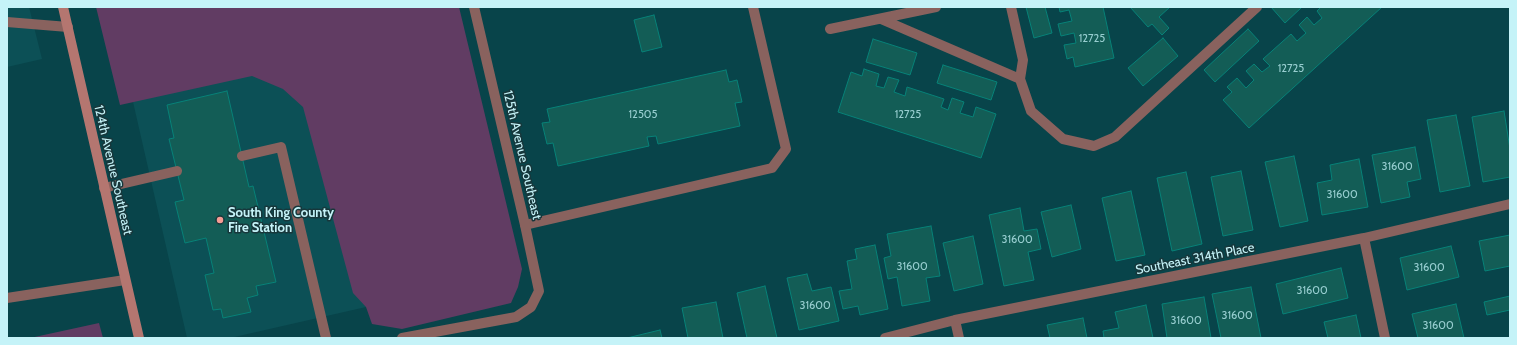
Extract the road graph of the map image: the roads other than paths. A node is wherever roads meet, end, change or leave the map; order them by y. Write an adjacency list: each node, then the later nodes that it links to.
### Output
1 (63, 7): 9 (street, 124th Avenue Southeast)
2 (474, 7): 16 (street, 125th Avenue Southeast)
3 (753, 7): 16 (street)
4 (936, 7): 7 (street)
5 (1011, 7): 11 (street)
6 (1256, 7): 11 (street)
7 (882, 19): 10 (street); 11 (street)
8 (7, 22): 9 (street)
9 (68, 27): 14 (street, 124th Avenue Southeast)
10 (830, 29)
11 (1020, 79)
12 (242, 156): 22 (street)
13 (177, 171): 14 (street)
14 (104, 188): 18 (street, 124th Avenue Southeast)
15 (1510, 204): 17 (street, Southeast 314th Place)
16 (525, 225): 23 (street, 125th Avenue Southeast)
17 (1364, 238): 20 (street, Southeast 314th Place); 26 (street)
18 (125, 280): 19 (street); 21 (street, 124th Avenue Southeast)
19 (7, 298)
20 (955, 320): 24 (street, Southeast 314th Place); 25 (street)
21 (139, 338)
22 (326, 338)
23 (402, 338)
24 (885, 338)
25 (959, 338)
26 (1385, 338)

